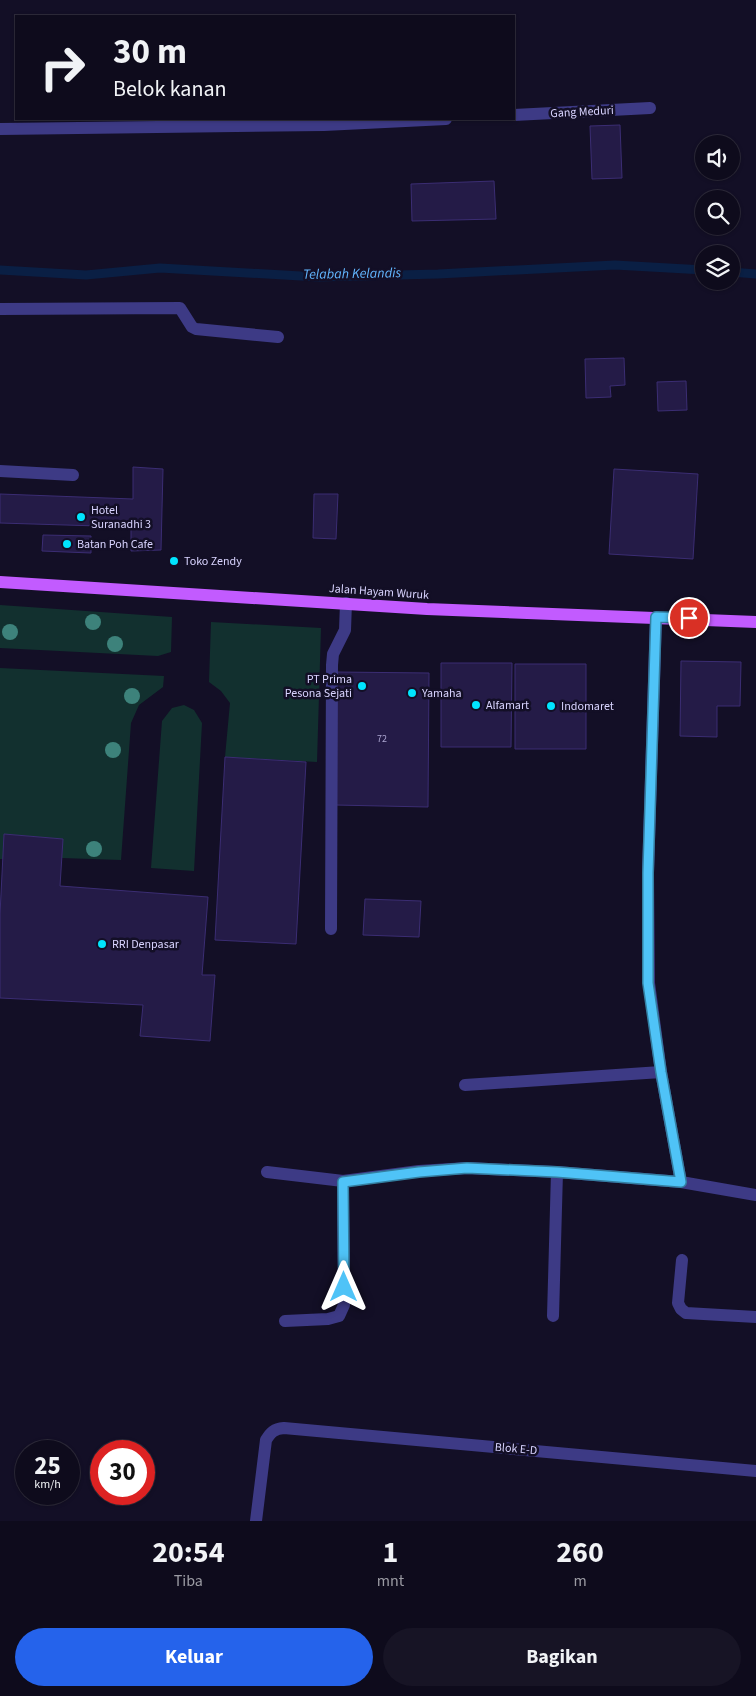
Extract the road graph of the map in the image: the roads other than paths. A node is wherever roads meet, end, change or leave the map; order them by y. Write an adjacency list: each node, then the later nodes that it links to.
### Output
1 (650, 108): 2 (street, Gang Meduri)
2 (515, 115)
3 (426, 120): 4 (street)
4 (0, 129)
5 (0, 309): 6 (street)
6 (278, 337)
7 (0, 471): 8 (street)
8 (73, 475)
9 (0, 582): 10 (main road, Jalan Hayam Wuruk)
10 (346, 604): 11 (main road, Jalan Hayam Wuruk); 13 (street)
11 (656, 617): 12 (main road, Jalan Hayam Wuruk); 14 (street)
12 (756, 622)
13 (331, 929)
14 (661, 1072): 15 (street); 19 (street)
15 (465, 1085)
16 (267, 1172): 18 (street)
17 (557, 1172): 18 (street); 19 (street); 22 (street)
18 (343, 1182): 24 (street)
19 (681, 1182): 20 (street)
20 (756, 1195)
21 (682, 1260): 23 (street)
22 (553, 1316)
23 (756, 1317)
24 (285, 1321)
25 (756, 1471): 26 (street, Blok E-D)
26 (256, 1521)

